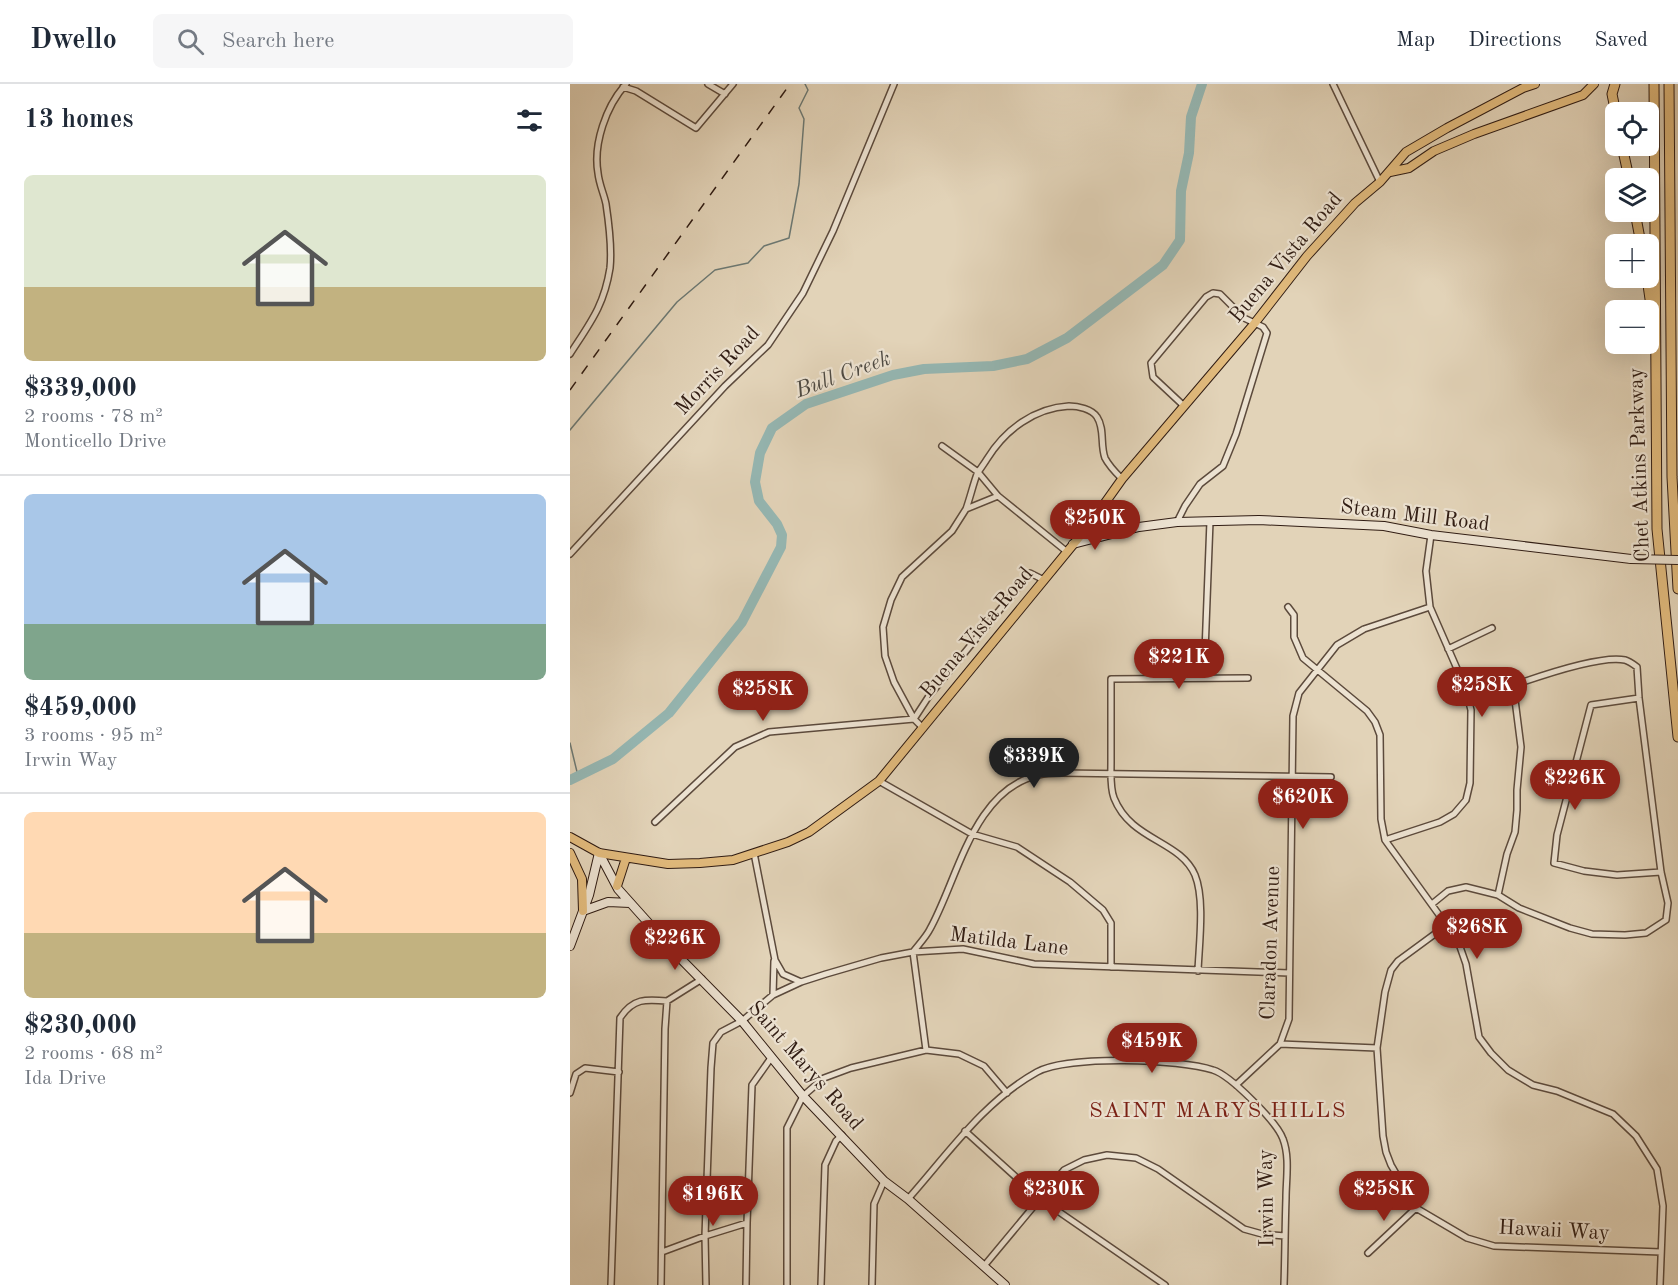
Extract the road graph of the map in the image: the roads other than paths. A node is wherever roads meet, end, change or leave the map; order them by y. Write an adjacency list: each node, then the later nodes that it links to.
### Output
1 (708, 84): 12 (street)
2 (733, 84): 12 (street)
3 (894, 84): 34 (street, Morris Road)
4 (1333, 84): 15 (street)
5 (1535, 84): 11 (main road, Buena Vista Road)
6 (1594, 84): 14 (main road, Buena Vista Road)
7 (1615, 84): 13 (highway)
8 (1654, 84): 21 (highway, Chet Atkins Parkway)
9 (1670, 84): 20 (highway, Chet Atkins Parkway)
10 (624, 86): 12 (street); 19 (street)
11 (1522, 86): 14 (main road, Buena Vista Road)
12 (725, 94)
13 (1614, 102)
14 (1390, 172): 15 (main road, Buena Vista Road)
15 (1380, 182): 17 (main road, Buena Vista Road)
16 (1648, 288): 21 (highway)
17 (1254, 324): 22 (main road, Buena Vista Road); 22 (street); 29 (street)
18 (1678, 345): 20 (highway)
19 (570, 354)
20 (1672, 385): 37 (highway, Chet Atkins Parkway)
21 (1655, 396): 48 (highway, Chet Atkins Parkway)
22 (1184, 406): 25 (main road, Buena Vista Road)
23 (942, 446): 24 (street)
24 (978, 472): 25 (street); 26 (street); 27 (street)
25 (1122, 479): 30 (main road, Buena Vista Road)
26 (998, 496): 27 (street); 33 (street)
27 (966, 509): 46 (street)
28 (1210, 521): 29 (street, Steam Mill Road); 32 (street, Steam Mill Road); 43 (street)
29 (1177, 522): 31 (street, Steam Mill Road)
30 (1090, 524): 31 (street); 33 (main road, Buena Vista Road)
31 (1111, 534): 33 (street, Steam Mill Road)
32 (1431, 535): 35 (street, Steam Mill Road, bridge); 39 (street)
33 (1070, 547): 36 (main road, Buena Vista Road)
34 (570, 554)
35 (1678, 560)
36 (1044, 580): 46 (street); 47 (main road, Buena Vista Road)
37 (1678, 589)
38 (1288, 607): 42 (street)
39 (1430, 607): 41 (street); 42 (street, Claradon Avenue)
40 (1492, 628): 41 (street)
41 (1448, 649): 56 (street)
42 (1317, 669): 50 (street, Claradon Avenue); 56 (street)
43 (1204, 678): 44 (street); 49 (street)
44 (1248, 678)
45 (1639, 698): 61 (street); 61 (street); 63 (street)
46 (914, 719): 47 (street); 53 (street)
47 (922, 727): 52 (main road, Buena Vista Road)
48 (1678, 737)
49 (1111, 774): 50 (street); 54 (street); 72 (street)
50 (1292, 776): 51 (street); 73 (street, Claradon Avenue)
51 (1331, 777)
52 (879, 781): 54 (street); 59 (main road, Buena Vista Road)
53 (655, 822)
54 (972, 834): 69 (street); 71 (street)
55 (570, 837): 58 (main road, Buena Vista Road)
56 (1385, 840): 65 (street)
57 (570, 853): 66 (main road)
58 (599, 853): 60 (main road, Buena Vista Road); 62 (street, Saint Marys Road); 66 (street)
59 (754, 853): 60 (main road, Buena Vista Road); 70 (street)
60 (626, 858): 62 (main road)
61 (1661, 872): 63 (street)
62 (617, 886): 64 (street, Saint Marys Road)
63 (1498, 895): 65 (street)
64 (630, 903): 66 (street); 74 (street, Saint Marys Road)
65 (1432, 904): 67 (street)
66 (583, 911): 68 (street)
67 (1447, 925): 80 (street, Hawaii Way); 98 (street)
68 (570, 946)
69 (914, 952): 71 (street, Matilda Lane); 75 (street, Matilda Lane); 81 (street)
70 (774, 960): 75 (street); 76 (street)
71 (1111, 967): 72 (street, Matilda Lane)
72 (1198, 971): 73 (street, Matilda Lane)
73 (1289, 973): 79 (street, Claradon Avenue)
74 (702, 979): 77 (street); 78 (street, Saint Marys Road)
75 (801, 982): 76 (street, Matilda Lane)
76 (773, 995): 78 (street, Matilda Lane)
77 (667, 1001): 83 (street); 97 (street)
78 (742, 1021): 82 (street, Saint Marys Road); 95 (street, Matilda Lane)
79 (1280, 1044): 80 (street); 84 (street, Claradon Avenue)
80 (1377, 1048): 93 (street, Hawaii Way)
81 (926, 1050): 86 (street); 87 (street)
82 (771, 1058): 87 (street, Saint Marys Road); 94 (street)
83 (619, 1072): 85 (street); 101 (street)
84 (1236, 1085): 86 (street, Irwin Way); 96 (street, Irwin Way)
85 (570, 1093)
86 (1007, 1093): 88 (street, Irwin Way)
87 (803, 1096): 89 (street, Saint Marys Road); 105 (street)
88 (965, 1131): 91 (street); 92 (street, Irwin Way)
89 (842, 1135): 90 (street, Saint Marys Road); 106 (street)
90 (884, 1181): 92 (street, Saint Marys Road); 107 (street)
91 (1039, 1198): 96 (street); 100 (street); 109 (street)
92 (908, 1199): 100 (street, Saint Marys Road)
93 (1416, 1208): 98 (street, Hawaii Way); 99 (street)
94 (747, 1224): 95 (street); 104 (street)
95 (705, 1236): 97 (street); 103 (street)
96 (1285, 1236): 110 (street, Irwin Way)
97 (662, 1252): 102 (street)
98 (1661, 1252): 111 (street)
99 (1368, 1253)
100 (984, 1266): 108 (street, Saint Marys Road)
101 (611, 1285)
102 (661, 1285)
103 (706, 1285)
104 (746, 1285)
105 (787, 1285)
106 (821, 1285)
107 (872, 1285)
108 (1005, 1285)
109 (1165, 1285)
110 (1284, 1285)
111 (1660, 1285)

